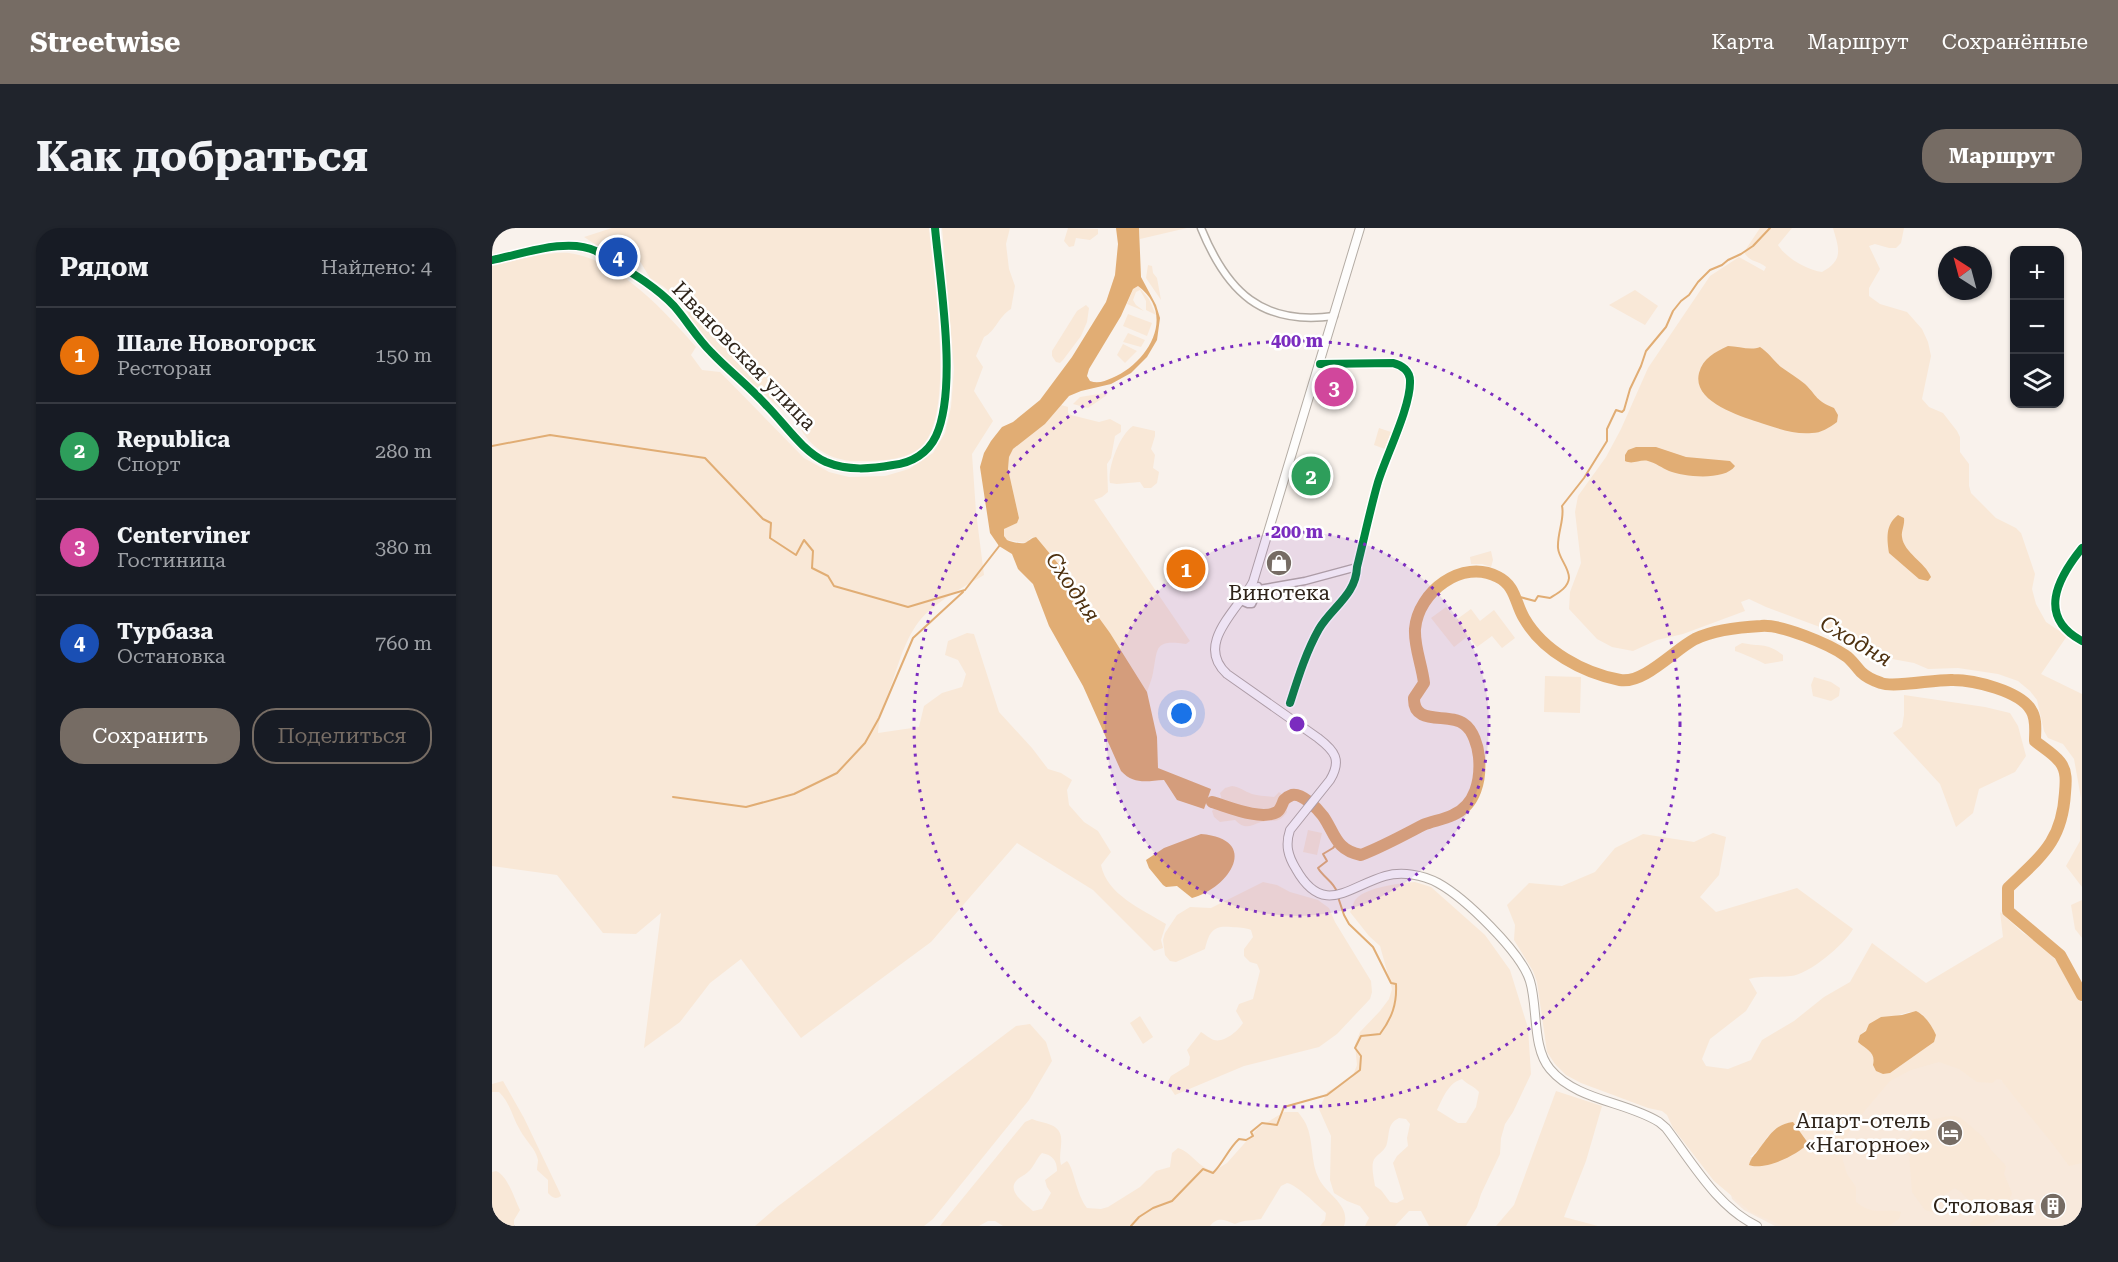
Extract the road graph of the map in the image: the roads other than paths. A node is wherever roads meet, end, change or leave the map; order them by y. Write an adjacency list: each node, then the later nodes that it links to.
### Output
1 (935, 228): 4 (street, Ивановская улица)
2 (1201, 228): 5 (street)
3 (1360, 228): 5 (main road)
4 (492, 260)
5 (1334, 316): 6 (main road)
6 (1320, 364): 8 (street); 9 (main road)
7 (2082, 548): 12 (street)
8 (1357, 567): 10 (street); 13 (street)
9 (1253, 582): 10 (street); 11 (main road)
10 (1259, 589): 11 (street)
11 (1241, 601): 14 (main road)
12 (2082, 641)
13 (1290, 703)
14 (1757, 1226)

